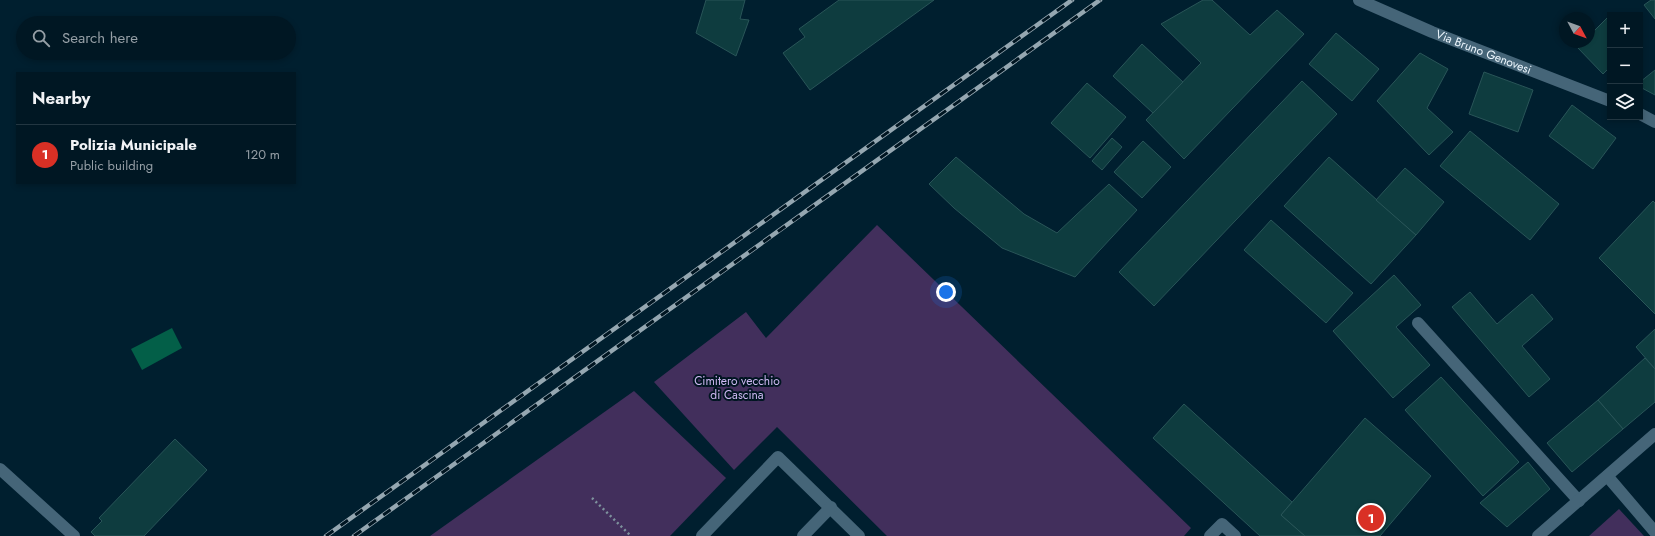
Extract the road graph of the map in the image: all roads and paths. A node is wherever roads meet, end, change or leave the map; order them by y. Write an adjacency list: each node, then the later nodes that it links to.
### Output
1 (1359, 0): 2 (street, Via Bruno Genovesi)
2 (1607, 100)
3 (1643, 116): 4 (street)
4 (1655, 122)
5 (1418, 323): 10 (street)
6 (1655, 434): 8 (street)
7 (0, 469): 13 (street)
8 (1608, 477): 10 (street); 12 (street)
9 (592, 498): 14 (path)
10 (1579, 501): 20 (street)
11 (831, 507): 15 (street); 16 (street); 17 (street)
12 (1655, 532)
13 (74, 536)
14 (631, 536)
15 (702, 536)
16 (803, 536)
17 (859, 536)
18 (1210, 536): 19 (street)
19 (1235, 536)
20 (1538, 536)

